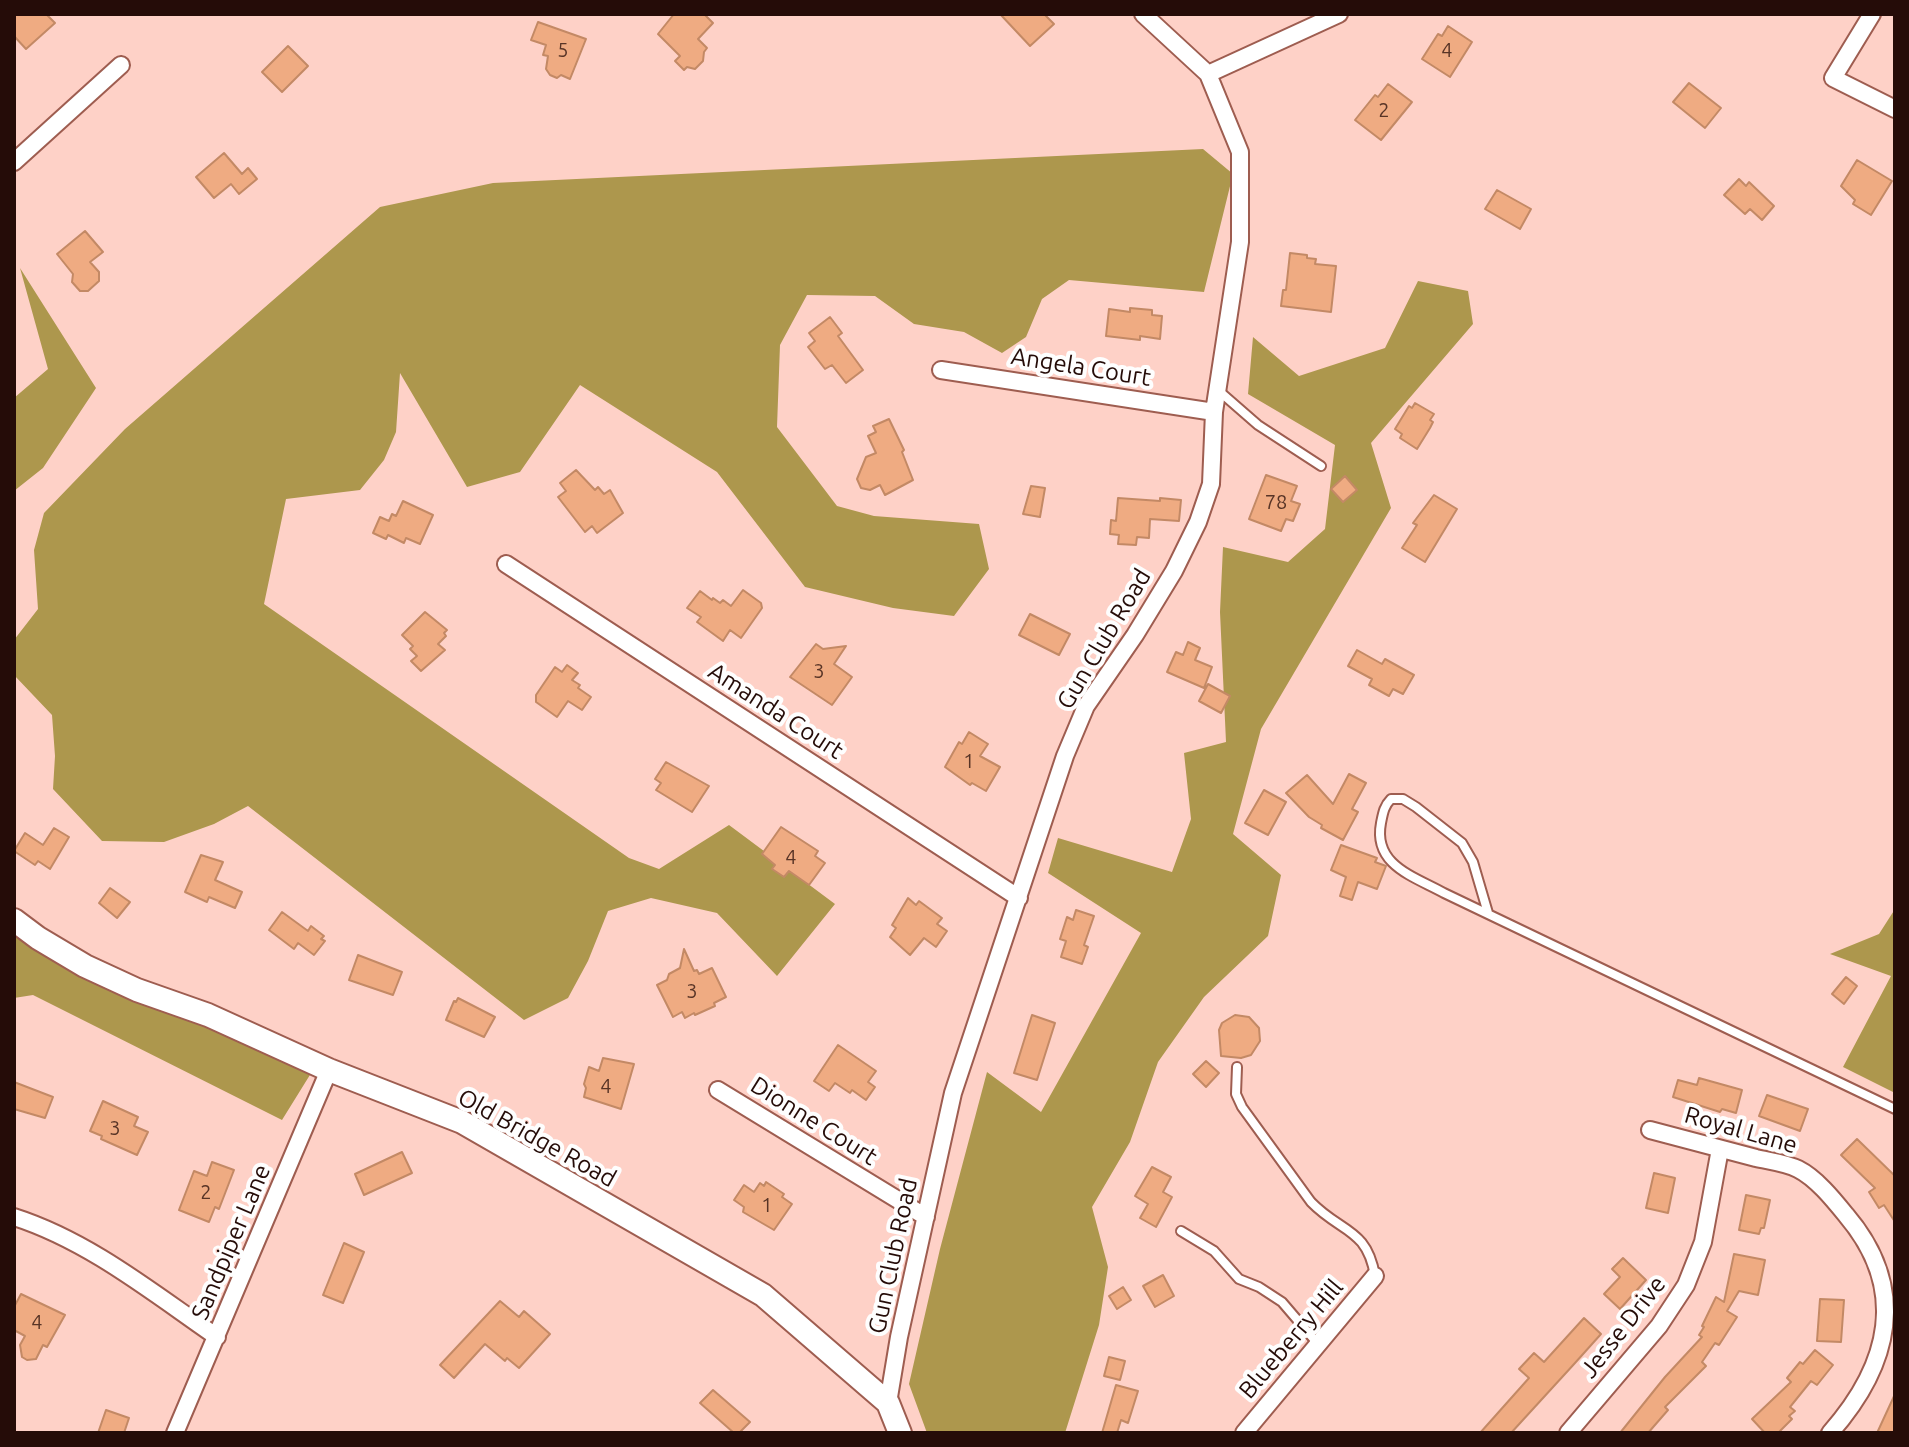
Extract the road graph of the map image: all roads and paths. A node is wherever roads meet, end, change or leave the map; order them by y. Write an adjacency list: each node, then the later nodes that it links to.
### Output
1 (1143, 14): 5 (street, Gun Club Road)
2 (1339, 14): 5 (street)
3 (1872, 14): 6 (street)
4 (121, 65): 7 (street)
5 (1208, 74): 9 (street, Gun Club Road)
6 (1895, 109)
7 (14, 162)
8 (941, 370): 10 (street, Angela Court)
9 (1218, 390): 10 (street, Gun Club Road); 11 (lane)
10 (1214, 412): 13 (street, Gun Club Road)
11 (1321, 466)
12 (506, 564): 13 (street, Amanda Court)
13 (1019, 898): 23 (street, Gun Club Road)
14 (1488, 913): 14 (lane); 19 (lane)
15 (14, 920): 17 (street, Old Bridge Road)
16 (1237, 1067): 25 (lane)
17 (329, 1070): 26 (street, Sandpiper Lane); 28 (street, Old Bridge Road)
18 (718, 1090): 23 (street, Dionne Court)
19 (1895, 1109)
20 (1650, 1130): 21 (street, Royal Lane)
21 (1720, 1149): 32 (street, Jesse Drive); 33 (street, Royal Lane)
22 (14, 1217): 26 (street)
23 (926, 1217): 28 (street, Gun Club Road)
24 (1181, 1231): 27 (lane)
25 (1375, 1276): 27 (street, Blueberry Hill)
26 (217, 1337): 29 (street, Sandpiper Lane)
27 (1318, 1345): 31 (street, Blueberry Hill)
28 (888, 1403): 30 (street, Old Bridge Road)
29 (175, 1433)
30 (900, 1433)
31 (1244, 1433)
32 (1568, 1433)
33 (1830, 1433)

